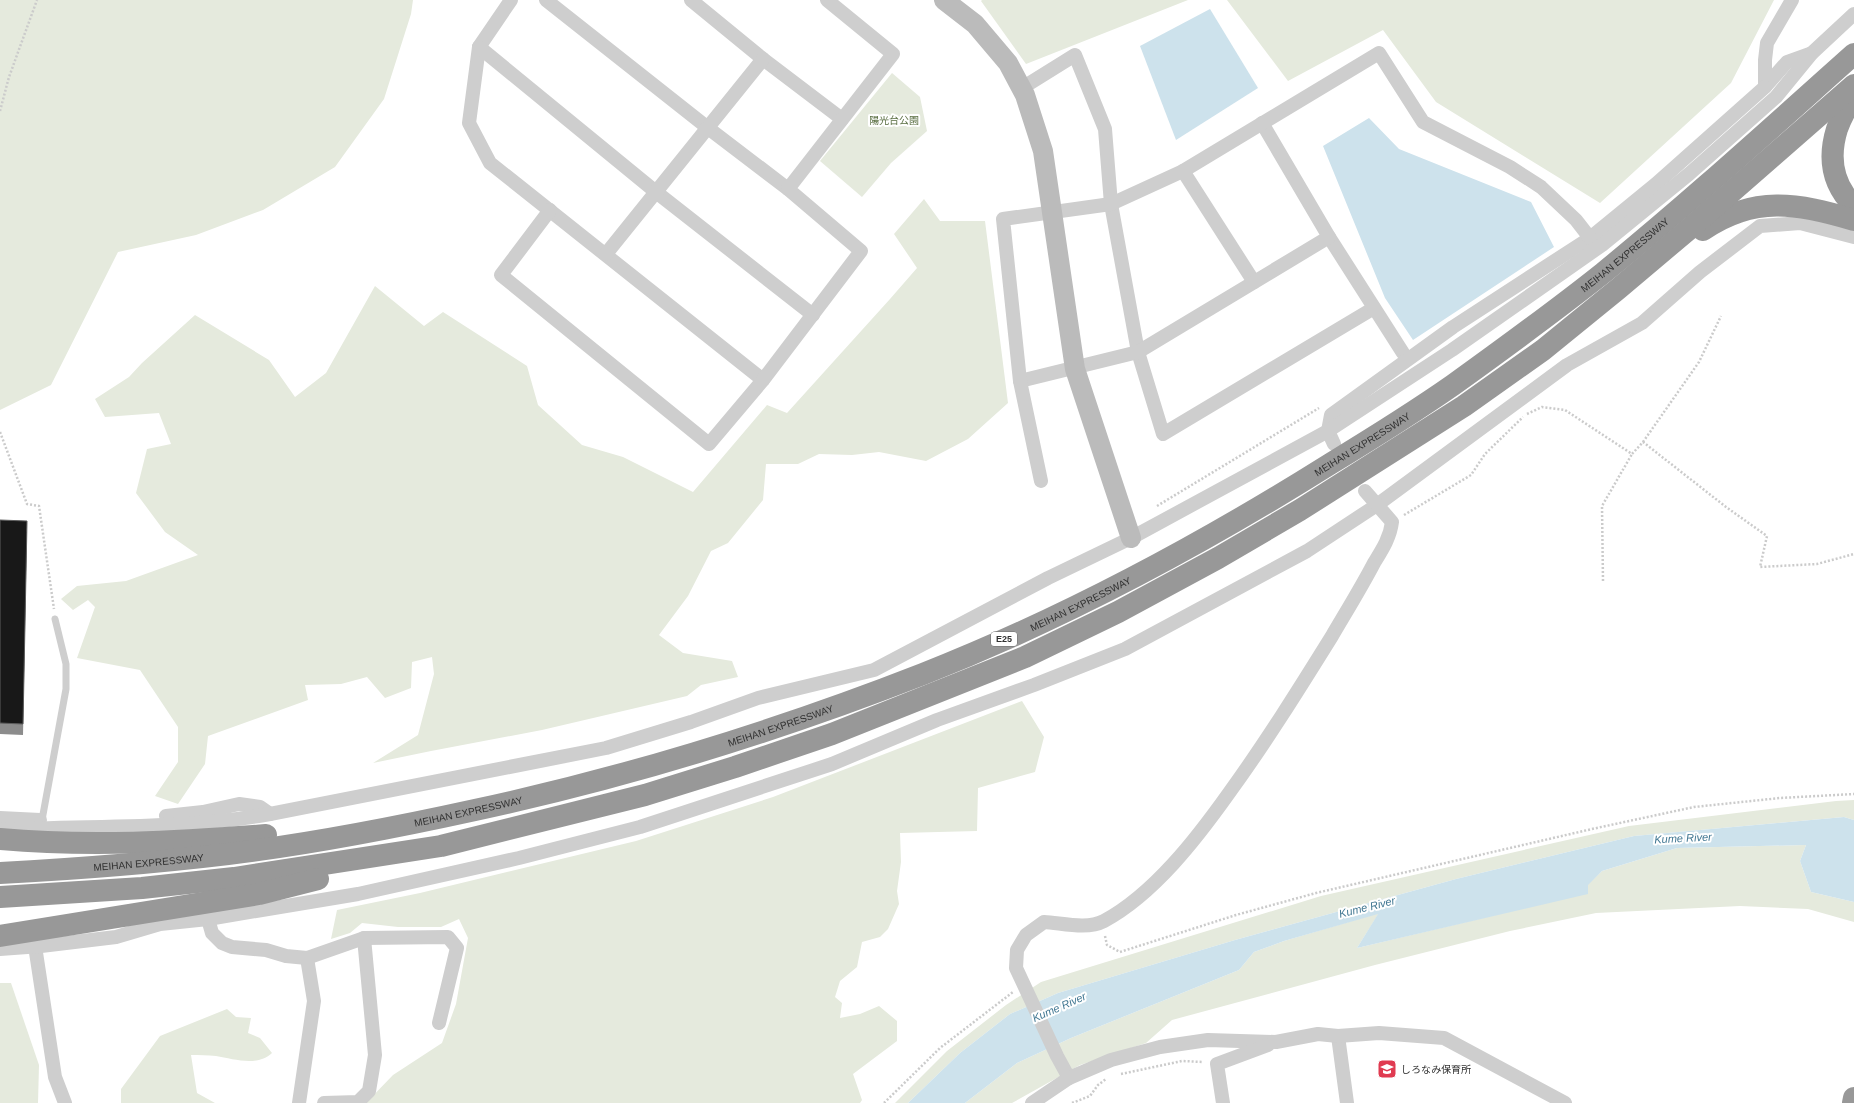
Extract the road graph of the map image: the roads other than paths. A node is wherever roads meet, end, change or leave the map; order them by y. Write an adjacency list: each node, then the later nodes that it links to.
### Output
1 (511, 0): 9 (street)
2 (546, 0): 20 (street)
3 (691, 0): 12 (street)
4 (827, 0): 18 (street)
5 (944, 0): 15 (street)
6 (1792, 0): 14 (street)
7 (1854, 14): 10 (street)
8 (1854, 39): 16 (highway)
9 (479, 47): 23 (street); 26 (street)
10 (1812, 53): 14 (street); 41 (street)
11 (1854, 54): 16 (highway, MEIHAN EXPRESSWAY / E25)
12 (763, 59): 18 (street); 20 (street)
13 (1854, 85): 43 (highway, E25)
14 (1765, 87): 31 (street)
15 (1022, 88): 24 (street); 27 (street)
16 (1808, 94): 49 (highway, MEIHAN EXPRESSWAY / E25)
17 (1854, 99): 25 (highway)
18 (842, 119): 22 (street)
19 (1262, 123): 21 (street); 29 (street); 31 (street)
20 (708, 128): 22 (street); 23 (street)
21 (1183, 171): 24 (street); 33 (street)
22 (788, 188): 35 (street)
23 (656, 192): 32 (street); 35 (street)
24 (1111, 204): 27 (street); 36 (street)
25 (1854, 206)
26 (550, 210): 32 (street); 39 (street)
27 (1052, 214): 38 (street); 40 (street)
28 (1854, 220): 43 (highway)
29 (1329, 237): 33 (street); 34 (street)
30 (1854, 237): 46 (street)
31 (1590, 238): 41 (street)
32 (606, 254): 39 (street)
33 (1254, 282): 36 (street)
34 (1374, 308): 36 (street); 37 (street)
35 (812, 315): 39 (street)
36 (1138, 352): 38 (street)
37 (1402, 353)
38 (1075, 369): 40 (street); 47 (street)
39 (763, 380)
40 (1020, 381): 44 (street)
41 (1328, 431): 42 (street); 47 (street)
42 (1334, 444)
43 (1380, 460): 55 (highway, E25)
44 (1041, 481)
45 (1365, 491): 46 (street)
46 (1377, 505): 58 (street); 67 (street)
47 (1131, 538): 50 (street)
48 (55, 619): 52 (lane)
49 (640, 770): 54 (highway); 56 (highway, MEIHAN EXPRESSWAY / E25)
50 (270, 814): 52 (street); 53 (street)
51 (0, 818): 52 (street)
52 (42, 820)
53 (0, 830)
54 (0, 839)
55 (441, 846): 57 (highway, E25); 59 (highway)
56 (0, 873)
57 (0, 897)
58 (208, 919): 61 (street); 63 (street)
59 (0, 936)
60 (364, 938): 63 (street); 64 (street); 71 (street)
61 (38, 946): 62 (street); 69 (street)
62 (0, 949)
63 (307, 958): 70 (street)
64 (439, 1023)
65 (1338, 1036): 66 (street); 74 (street); 75 (street)
66 (1276, 1042): 67 (street); 73 (street)
67 (1069, 1078): 72 (street)
68 (1854, 1098): 76 (highway)
69 (65, 1103)
70 (299, 1103)
71 (324, 1103)
72 (1032, 1103)
73 (1223, 1103)
74 (1347, 1103)
75 (1565, 1103)
76 (1853, 1103)

